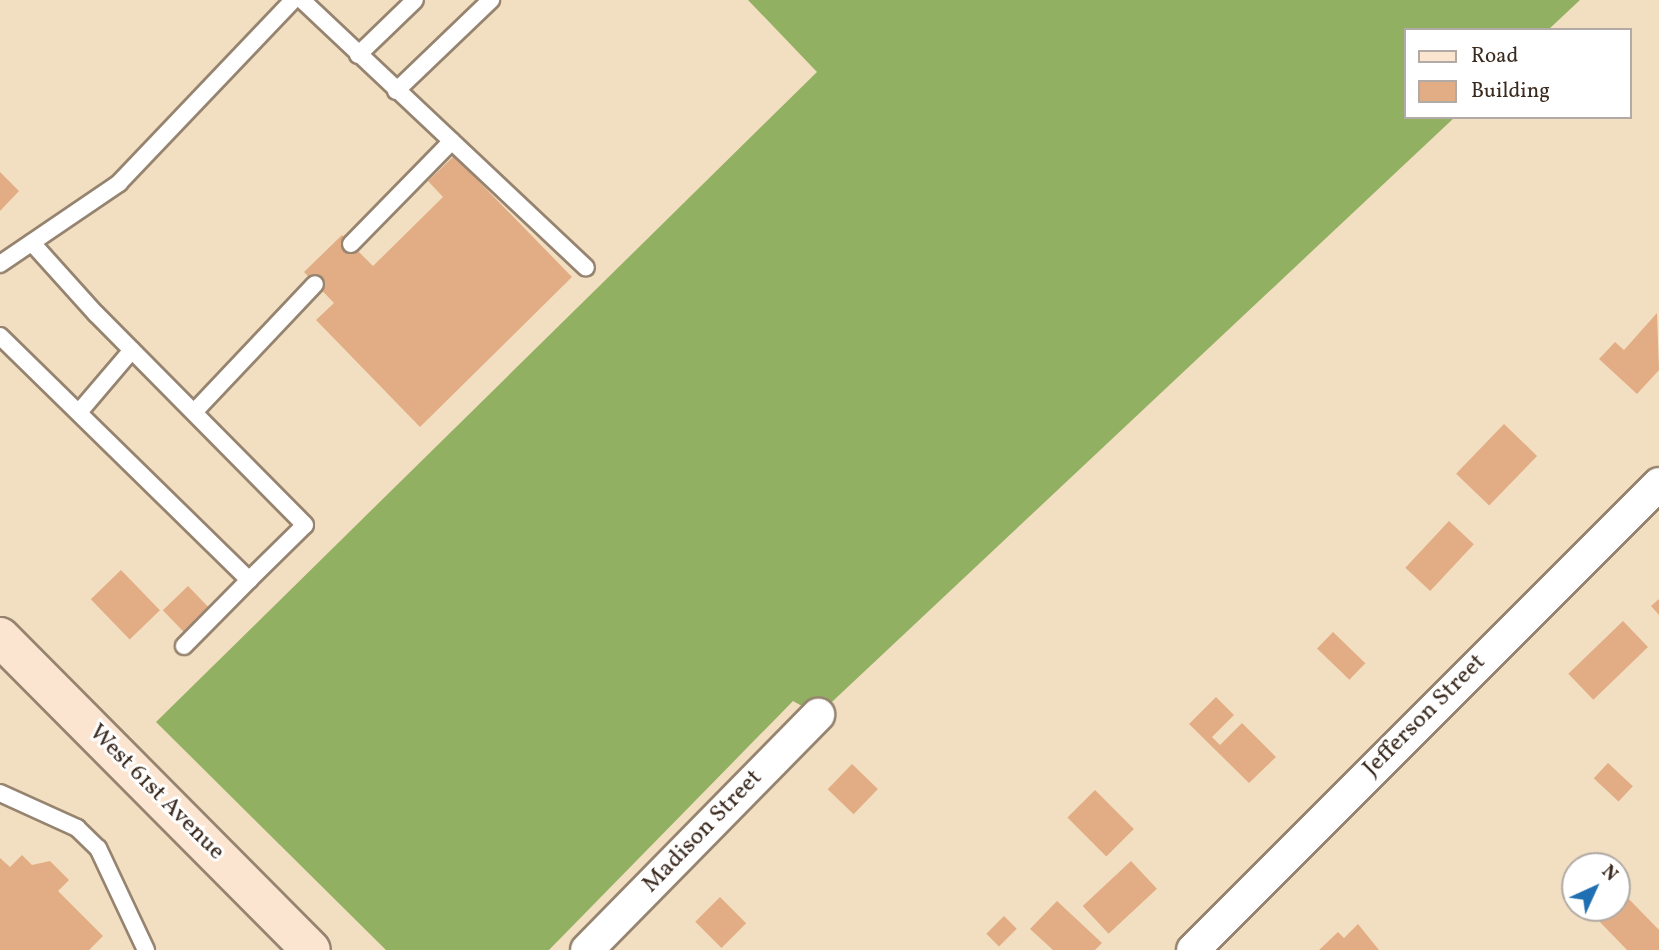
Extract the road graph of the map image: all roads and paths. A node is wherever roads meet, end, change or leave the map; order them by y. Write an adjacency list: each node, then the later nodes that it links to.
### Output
1 (293, 0): 8 (lane)
2 (302, 0): 5 (lane)
3 (415, 0): 5 (lane)
4 (491, 0): 6 (lane)
5 (358, 55): 6 (lane)
6 (396, 91): 7 (lane)
7 (452, 141): 9 (lane); 11 (lane)
8 (32, 243): 10 (lane); 14 (lane)
9 (351, 244)
10 (0, 264)
11 (586, 268)
12 (315, 284): 15 (lane)
13 (0, 336): 16 (lane)
14 (132, 350): 15 (lane); 16 (lane)
15 (196, 410): 18 (lane)
16 (80, 411): 18 (lane)
17 (1659, 484): 26 (street, Jefferson Street)
18 (249, 580): 20 (lane)
19 (0, 637): 24 (main road, West 61st Avenue)
20 (184, 646)
21 (818, 715): 25 (street, Madison Street)
22 (0, 793): 23 (lane)
23 (146, 950)
24 (311, 950)
25 (587, 950)
26 (1193, 950)

